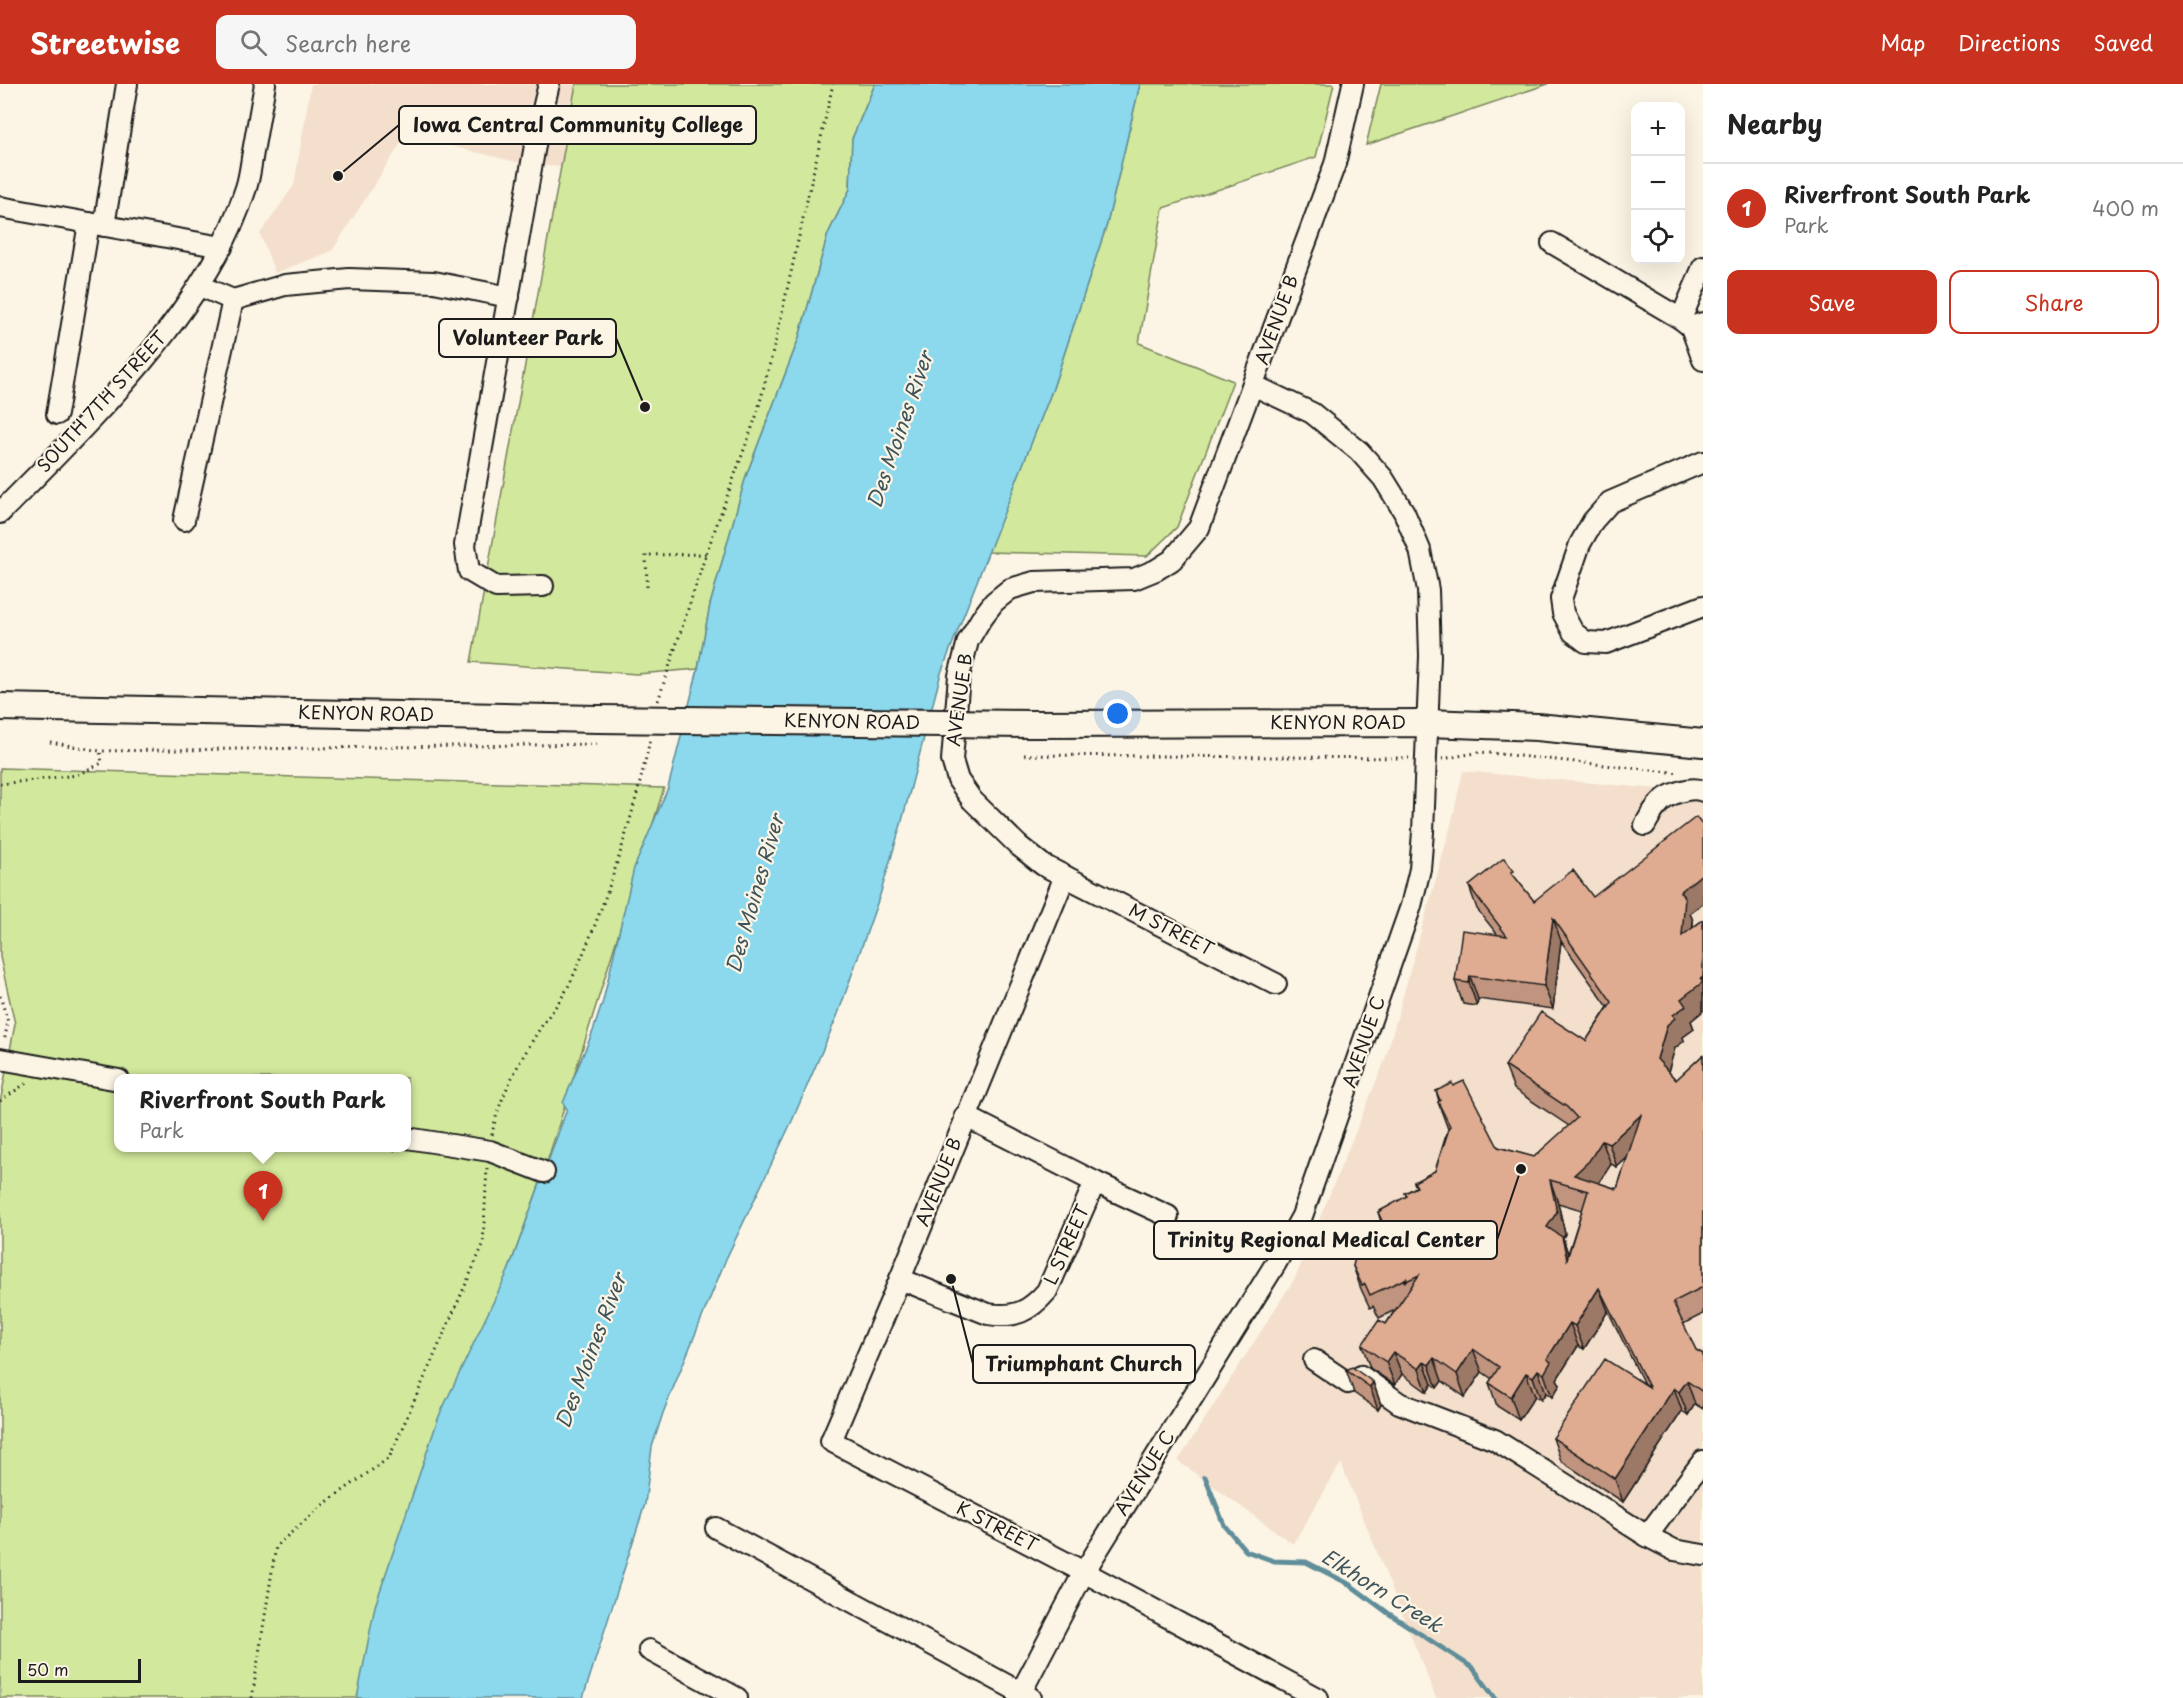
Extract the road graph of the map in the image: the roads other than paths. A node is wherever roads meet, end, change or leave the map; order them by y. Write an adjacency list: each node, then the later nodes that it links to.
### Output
1 (127, 84): 6 (street)
2 (265, 84): 8 (street, SOUTH 7TH STREET)
3 (549, 84): 11 (street)
4 (1353, 84): 15 (street, AVENUE B)
5 (0, 207): 6 (street)
6 (96, 224): 8 (street); 16 (street)
7 (1552, 243): 13 (street)
8 (222, 247): 10 (street, SOUTH 7TH STREET)
9 (1703, 267): 13 (street)
10 (200, 286): 12 (street); 18 (street, SOUTH 7TH STREET)
11 (509, 297): 12 (street); 20 (street)
12 (233, 300): 19 (street)
13 (1691, 323): 14 (street)
14 (1703, 360)
15 (1253, 385): 23 (street, AVENUE C); 27 (street, AVENUE B)
16 (57, 414)
17 (1703, 462): 21 (street)
18 (0, 513)
19 (184, 520)
20 (543, 586)
21 (1703, 606)
22 (0, 707): 23 (main road, KENYON ROAD, bridge)
23 (1426, 723): 24 (main road, KENYON ROAD); 42 (street, AVENUE C)
24 (1703, 743)
25 (1703, 790): 26 (street)
26 (1645, 825)
27 (1065, 876): 28 (street, M STREET); 31 (street, AVENUE B)
28 (1276, 984)
29 (1, 1059): 30 (street)
30 (114, 1079)
31 (965, 1116): 34 (street, L STREET); 36 (street, AVENUE B)
32 (411, 1139): 33 (street)
33 (544, 1172)
34 (1095, 1182): 35 (street, L STREET); 36 (street, L STREET)
35 (1168, 1216)
36 (900, 1279): 42 (street, K STREET)
37 (1314, 1360): 40 (street)
38 (1703, 1461): 40 (street)
39 (716, 1528): 44 (street)
40 (1647, 1536): 41 (street)
41 (1703, 1556)
42 (1084, 1572): 44 (street, AVENUE C); 46 (street, K STREET)
43 (649, 1650): 45 (street)
44 (1023, 1696)
45 (737, 1698)
46 (1318, 1698)

